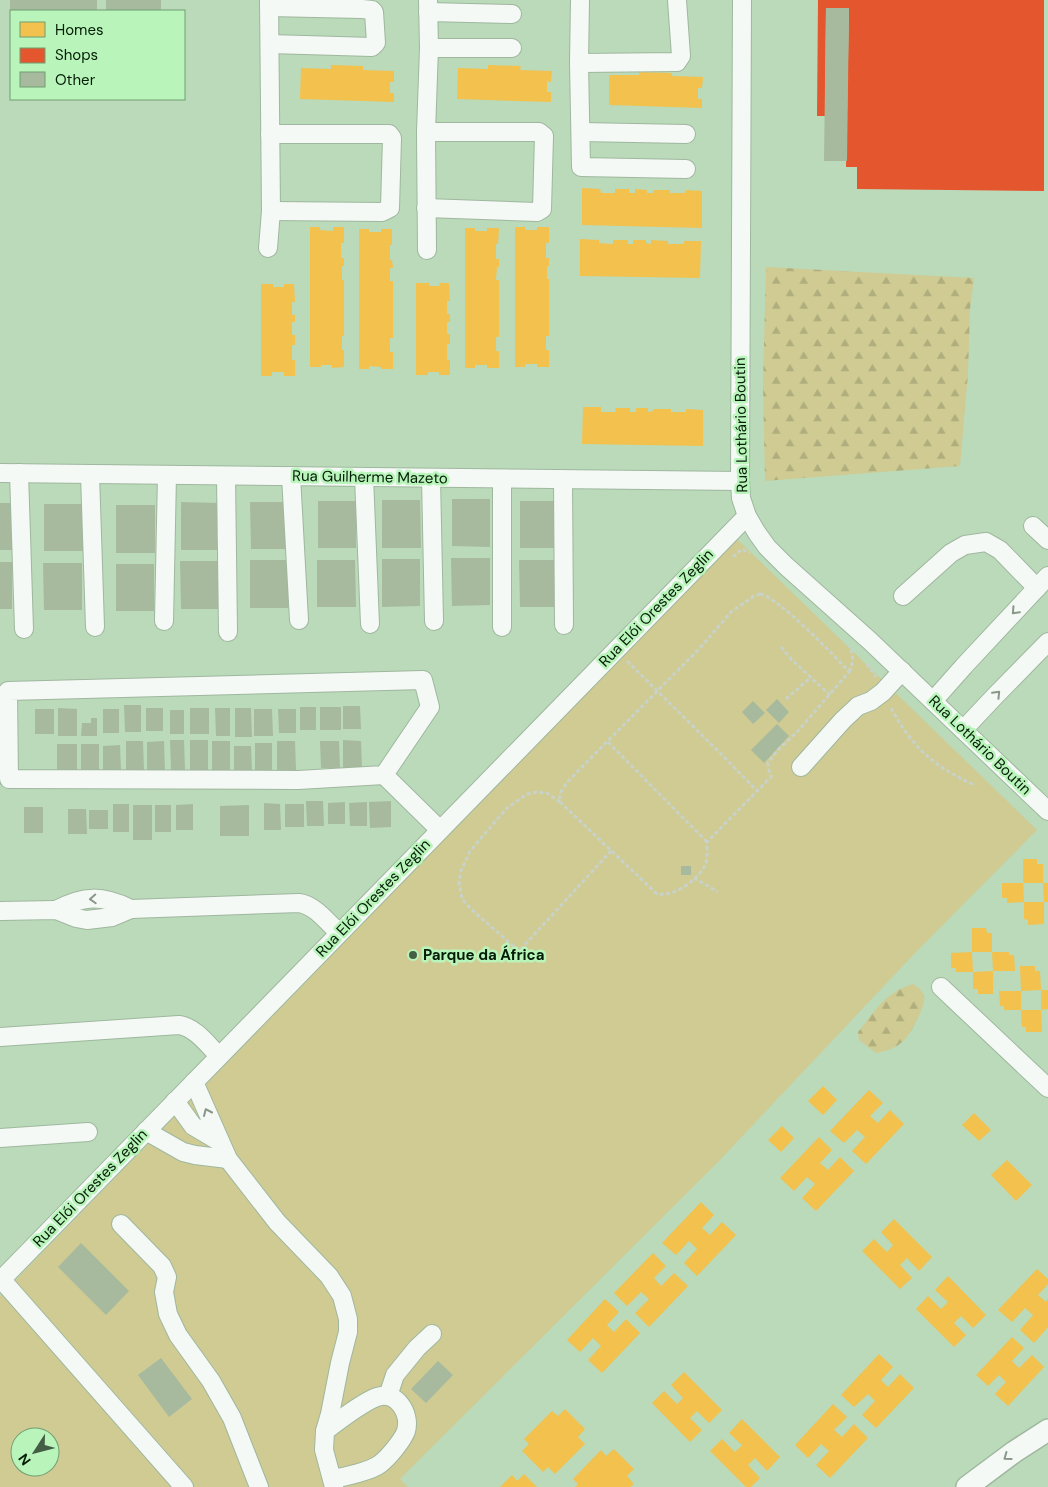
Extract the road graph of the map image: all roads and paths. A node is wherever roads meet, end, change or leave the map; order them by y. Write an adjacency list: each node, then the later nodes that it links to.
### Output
1 (580, 0): 10 (street)
2 (677, 0): 10 (street)
3 (742, 0): 30 (street, Rua Lothário Boutin)
4 (269, 4): 7 (street); 7 (street)
5 (428, 6): 6 (street); 8 (street)
6 (512, 14)
7 (270, 44): 13 (street)
8 (429, 48): 9 (street); 11 (street)
9 (512, 48)
10 (579, 63): 12 (street)
11 (426, 132): 16 (street); 16 (street)
12 (581, 132): 14 (street); 15 (street)
13 (270, 134): 17 (street); 17 (street)
14 (686, 134)
15 (686, 169)
16 (426, 208): 19 (street)
17 (271, 211): 18 (street)
18 (268, 248)
19 (427, 250)
20 (0, 473): 21 (street, Rua Guilherme Mazeto)
21 (19, 473): 22 (street, Rua Guilherme Mazeto); 45 (street)
22 (90, 474): 23 (street, Rua Guilherme Mazeto); 43 (street)
23 (167, 475): 24 (street, Rua Guilherme Mazeto); 39 (street)
24 (226, 476): 25 (street, Rua Guilherme Mazeto); 46 (street)
25 (291, 476): 26 (street, Rua Guilherme Mazeto); 38 (street)
26 (364, 477): 27 (street, Rua Guilherme Mazeto); 41 (street)
27 (431, 478): 28 (street, Rua Guilherme Mazeto); 40 (street)
28 (502, 479): 29 (street, Rua Guilherme Mazeto); 44 (street)
29 (562, 480): 30 (street, Rua Guilherme Mazeto); 42 (street)
30 (740, 482): 31 (street, Rua Lothário Boutin)
31 (746, 516): 54 (street, Rua Lothário Boutin); 70 (street, Rua Elói Orestes Zeglin)
32 (1033, 526): 33 (street)
33 (1048, 540)
34 (755, 556): 35 (path)
35 (729, 561)
36 (1042, 582): 37 (street); 61 (street, one-way to 61)
37 (903, 596)
38 (299, 620)
39 (164, 621)
40 (434, 621)
41 (370, 624)
42 (564, 625)
43 (95, 627)
44 (502, 627)
45 (24, 629)
46 (228, 632)
47 (1048, 642): 62 (street, one-way to 47)
48 (781, 647): 56 (path)
49 (854, 648): 55 (path)
50 (633, 654): 51 (path)
51 (626, 661): 53 (path); 57 (path)
52 (865, 661): 58 (path)
53 (621, 666)
54 (902, 671): 58 (street); 61 (street, Rua Lothário Boutin)
55 (849, 672): 57 (path); 59 (path)
56 (810, 677): 59 (path); 60 (path)
57 (657, 691): 63 (path); 67 (path)
58 (884, 692): 64 (street); 66 (path)
59 (830, 694): 67 (path)
60 (786, 699)
61 (933, 701): 62 (street, Rua Lothário Boutin)
62 (963, 730): 69 (street, Rua Lothário Boutin)
63 (608, 742): 68 (path); 71 (path)
64 (801, 766)
65 (384, 775): 65 (street); 70 (street)
66 (974, 785)
67 (757, 792): 71 (path)
68 (560, 802): 72 (path); 72 (path)
69 (1048, 811)
70 (440, 830): 76 (street, Rua Elói Orestes Zeglin)
71 (707, 842): 73 (path)
72 (611, 850): 73 (path)
73 (694, 878): 74 (path)
74 (718, 892)
75 (0, 911): 76 (street)
76 (339, 933): 79 (street, Rua Elói Orestes Zeglin)
77 (941, 987): 81 (street)
78 (0, 1037): 79 (street)
79 (219, 1056): 80 (street, Rua Elói Orestes Zeglin)
80 (194, 1082): 82 (street, Rua Elói Orestes Zeglin); 86 (street, one-way to 80)
81 (1048, 1088)
82 (175, 1101): 83 (street, Rua Elói Orestes Zeglin); 86 (street)
83 (146, 1131): 87 (street); 89 (street, Rua Elói Orestes Zeglin)
84 (88, 1132): 85 (street)
85 (0, 1138)
86 (220, 1142): 87 (street)
87 (228, 1159): 93 (street)
88 (121, 1224): 96 (street)
89 (1, 1280): 95 (street)
90 (432, 1334): 91 (street)
91 (388, 1396): 93 (street); 94 (street)
92 (1048, 1430): 97 (main road, one-way to 97)
93 (325, 1431): 94 (street)
94 (333, 1483)
95 (184, 1487)
96 (259, 1487)
97 (967, 1487)

